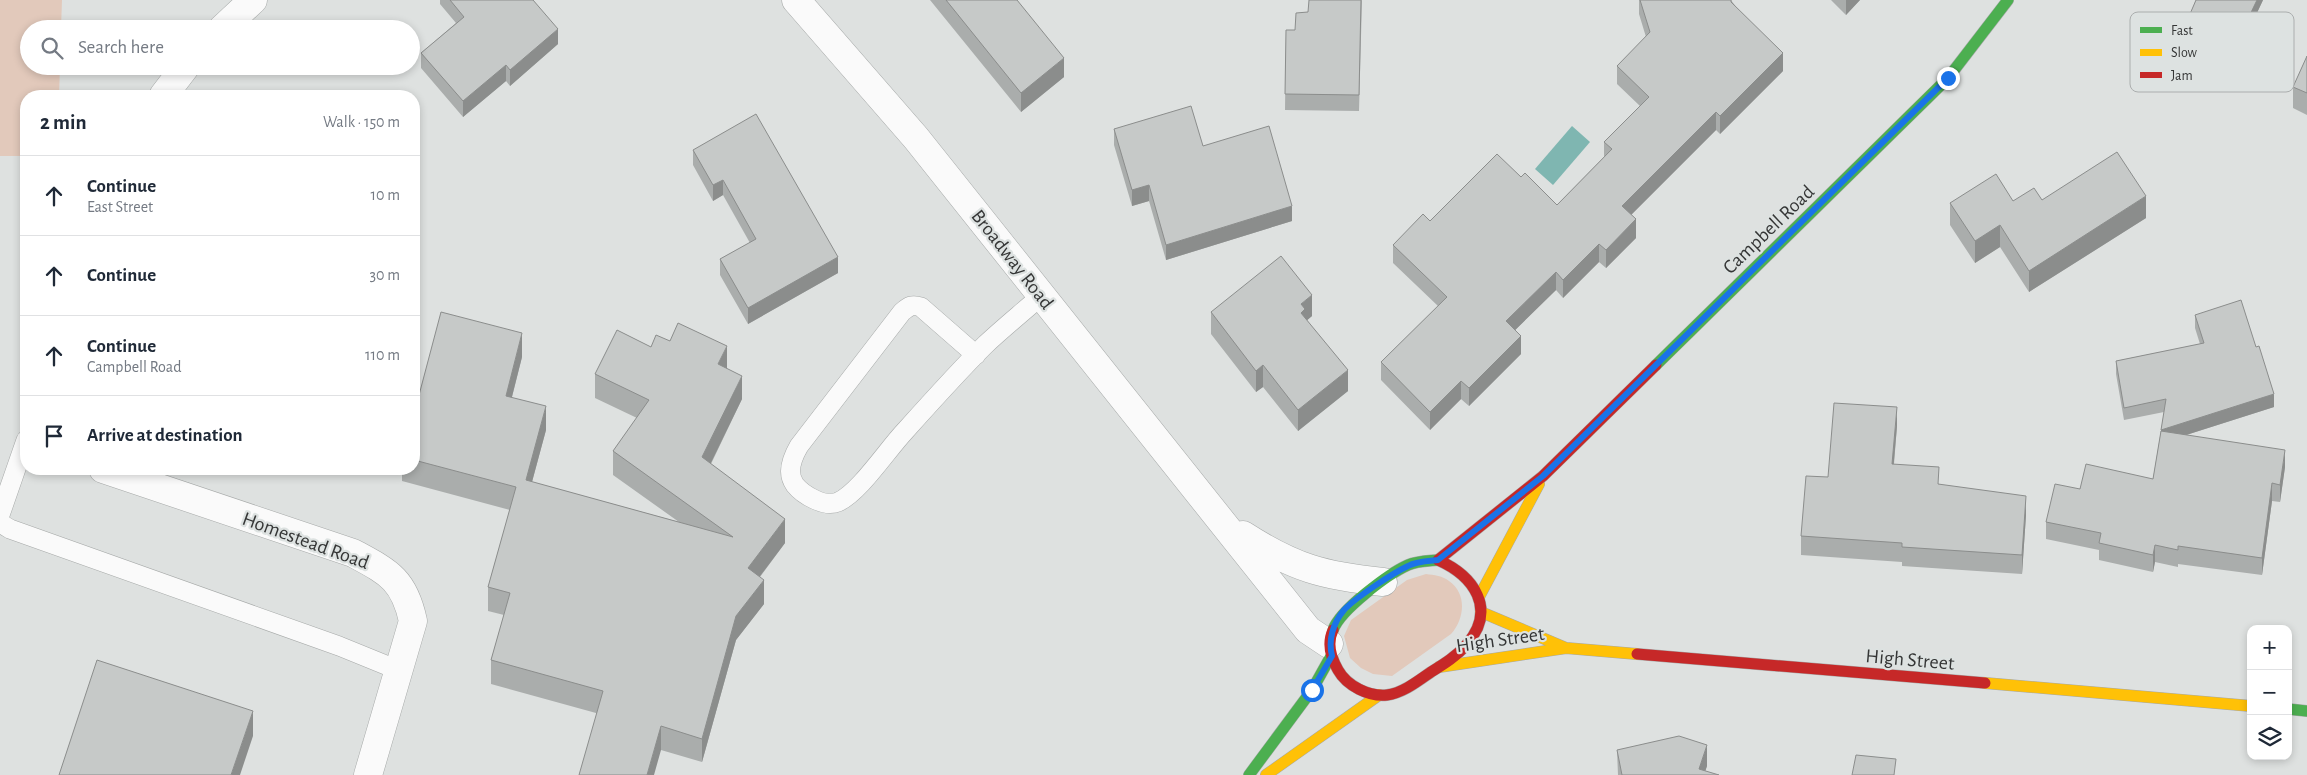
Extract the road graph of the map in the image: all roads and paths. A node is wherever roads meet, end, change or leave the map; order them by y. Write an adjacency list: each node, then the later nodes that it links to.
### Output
1 (252, 0): 4 (street)
2 (796, 0): 7 (street, Broadway Road)
3 (2008, 0): 11 (street, Campbell Road)
4 (231, 20)
5 (179, 75): 6 (street)
6 (168, 90)
7 (1042, 295): 8 (lane); 14 (street, Broadway Road)
8 (976, 355): 8 (lane)
9 (20, 457): 12 (lane)
10 (121, 475): 22 (street, Homestead Road)
11 (1543, 476): 15 (street, Campbell Road); 17 (street, Campbell Road)
12 (0, 515)
13 (0, 523): 22 (lane)
14 (1225, 524): 16 (street, Broadway Road); 20 (street, Broadway Road)
15 (1438, 560): 16 (street); 17 (street)
16 (1383, 582): 20 (street)
17 (1478, 598): 18 (street)
18 (1481, 612): 19 (street, High Street); 21 (street)
19 (1566, 648): 21 (street, High Street); 24 (street, High Street)
20 (1330, 650): 23 (street); 28 (street)
21 (1439, 667): 23 (street)
22 (398, 670): 27 (street, Homestead Road)
23 (1380, 695): 29 (street)
24 (2247, 706)
25 (2292, 709): 26 (street)
26 (2307, 710)
27 (368, 775)
28 (1249, 775)
29 (1266, 775)

